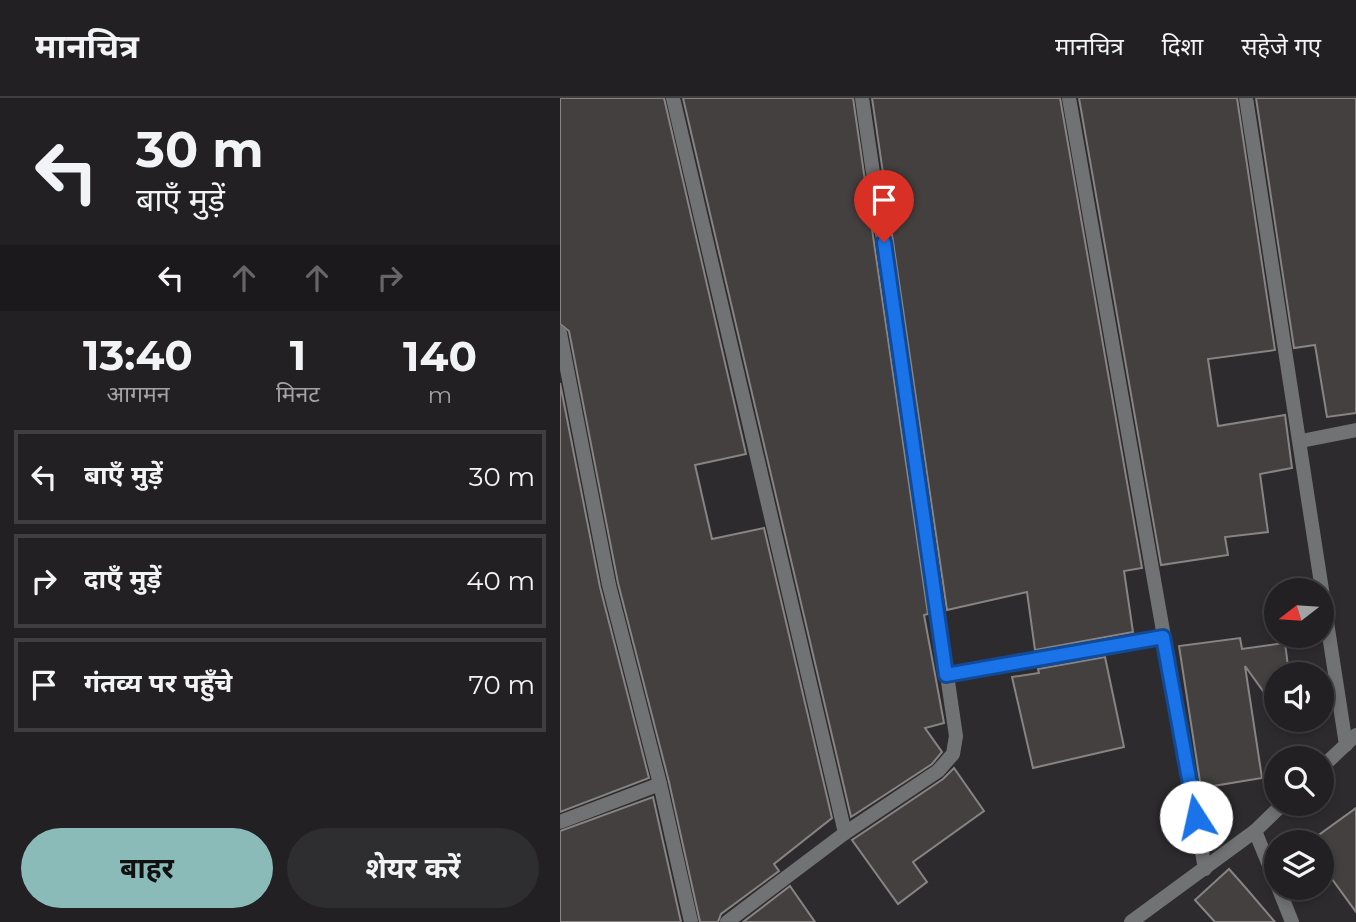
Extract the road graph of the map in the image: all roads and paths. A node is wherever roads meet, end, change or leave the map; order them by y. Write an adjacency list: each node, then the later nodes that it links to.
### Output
1 (673, 98): 16 (street)
2 (862, 98): 9 (street)
3 (1069, 98): 8 (street)
4 (1245, 98): 7 (street)
5 (560, 333): 12 (street)
6 (1356, 430): 7 (street)
7 (1301, 441): 10 (street)
8 (1163, 637): 9 (street); 18 (street)
9 (946, 675): 16 (street)
10 (1351, 740): 11 (street)
11 (1334, 756)
12 (660, 784): 14 (street); 20 (street)
13 (1271, 816): 15 (street)
14 (560, 822)
15 (1255, 831): 17 (street); 18 (street)
16 (845, 833): 21 (street)
17 (1264, 853)
18 (1205, 869): 22 (street)
19 (1283, 900): 23 (street)
20 (691, 922)
21 (727, 922)
22 (1131, 922)
23 (1292, 922)

